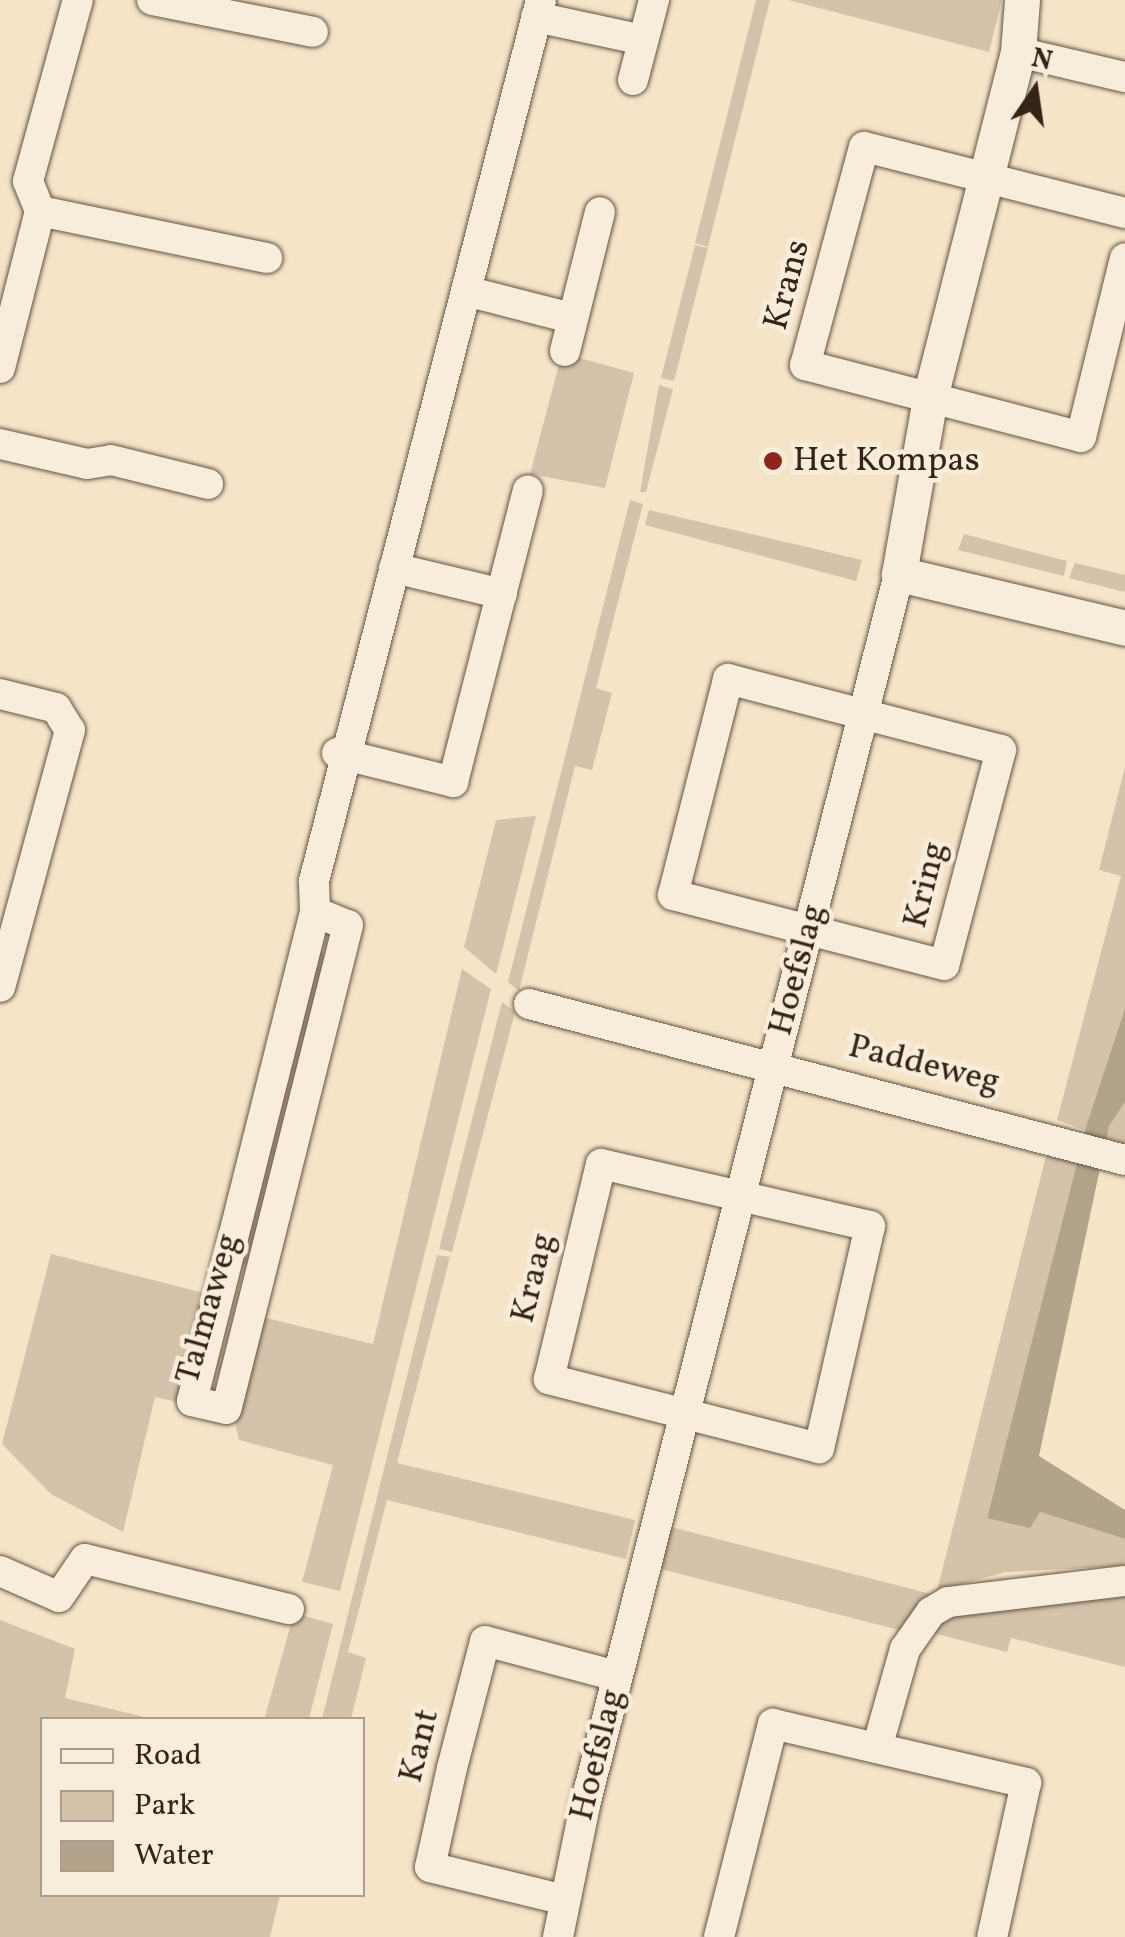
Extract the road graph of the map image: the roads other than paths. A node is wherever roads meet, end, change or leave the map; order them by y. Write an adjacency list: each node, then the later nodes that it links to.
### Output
1 (78, 0): 12 (street)
2 (152, 0): 6 (street)
3 (654, 0): 7 (street)
4 (1022, 0): 8 (street, Hoefslag)
5 (538, 8): 7 (street, Talmaweg); 17 (street, Talmaweg)
6 (313, 32)
7 (643, 40): 10 (street)
8 (1018, 52): 9 (street); 11 (street, Hoefslag)
9 (1125, 77)
10 (633, 80)
11 (986, 179): 14 (street, Krans); 21 (street, Hoefslag); 21 (street, Krans)
12 (40, 211): 15 (street); 20 (street)
13 (600, 212): 18 (street)
14 (1125, 213)
15 (267, 258)
16 (1125, 258): 21 (street, Krans)
17 (466, 291): 18 (street); 25 (street, Talmaweg)
18 (572, 318): 19 (street)
19 (565, 351)
20 (0, 368)
21 (930, 398): 26 (street, Hoefslag)
22 (0, 444): 23 (street)
23 (208, 484)
24 (528, 490): 27 (street)
25 (394, 568): 27 (street); 31 (street, Talmaweg)
26 (899, 574): 28 (street); 30 (street, Hoefslag)
27 (502, 594): 31 (street)
28 (1125, 628)
29 (0, 694): 34 (street)
30 (862, 713): 33 (street, Hoefslag); 33 (street, Kring); 33 (street, Kring)
31 (342, 754): 32 (street, Talmaweg)
32 (315, 912): 32 (street, Talmaweg)
33 (809, 931): 36 (street, Hoefslag)
34 (0, 987)
35 (529, 1004): 36 (street, Paddeweg)
36 (773, 1065): 37 (street, Paddeweg); 38 (street, Hoefslag)
37 (1119, 1157)
38 (740, 1196): 39 (street, Hoefslag); 39 (street, Kraag); 39 (street, Kraag)
39 (684, 1415): 43 (street, Hoefslag)
40 (0, 1571): 42 (street)
41 (1125, 1581): 44 (street)
42 (290, 1609)
43 (618, 1676): 45 (street, Hoefslag); 45 (street, Kant)
44 (877, 1748): 47 (street); 48 (street)
45 (565, 1900): 46 (street, Hoefslag)
46 (558, 1937)
47 (719, 1937)
48 (992, 1937)

